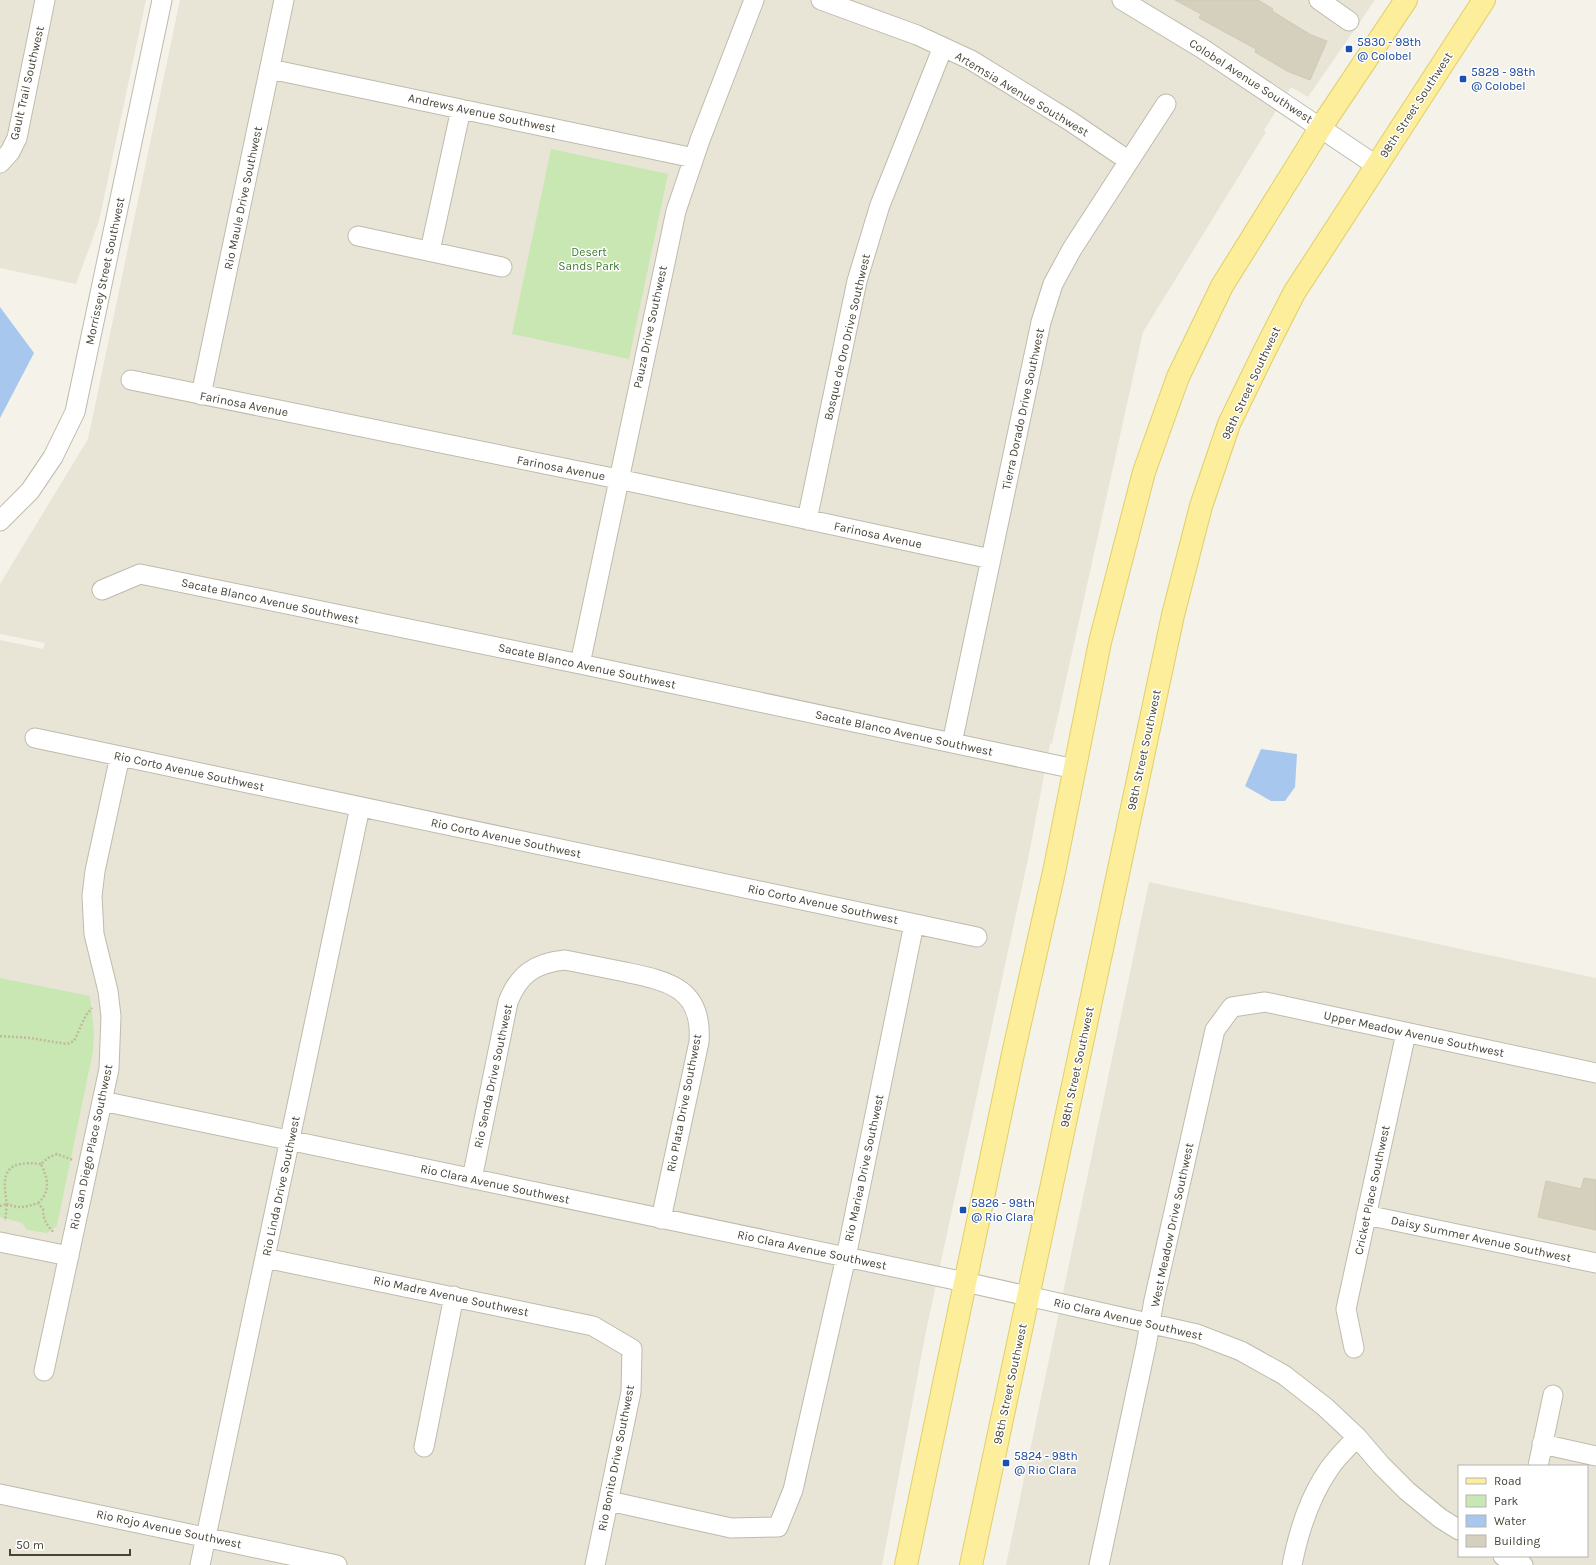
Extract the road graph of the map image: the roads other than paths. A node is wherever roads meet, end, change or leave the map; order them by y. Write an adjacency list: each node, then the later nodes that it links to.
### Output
1 (46, 0): 18 (street, Gault Trail Southwest)
2 (162, 0): 27 (street, Morrissey Street Southwest)
3 (284, 0): 12 (street, Rio Maule Drive Southwest)
4 (754, 0): 16 (street, Pauza Drive Southwest)
5 (821, 0): 11 (street, Artemsia Avenue Southwest)
6 (1122, 0): 15 (street, Colobel Avenue Southwest)
7 (1319, 0): 10 (street)
8 (1406, 0): 15 (main road)
9 (1484, 0): 19 (main road, 98th Street Southwest)
10 (1349, 21)
11 (943, 47): 17 (street, Artemsia Avenue Southwest); 26 (street, Bosque de Oro Drive Southwest)
12 (270, 69): 14 (street, Andrews Avenue Southwest); 24 (street, Rio Maule Drive Southwest)
13 (1166, 104): 17 (street, Tierra Dorado Drive Southwest)
14 (461, 109): 16 (street, Andrews Avenue Southwest); 21 (street)
15 (1321, 127): 19 (street, Colobel Avenue Southwest); 34 (main road)
16 (694, 158): 25 (street, Pauza Drive Southwest)
17 (1129, 161): 28 (street, Tierra Dorado Drive Southwest)
18 (1, 163)
19 (1377, 166): 54 (main road, 98th Street Southwest)
20 (358, 236): 21 (street)
21 (430, 251): 22 (street)
22 (502, 267)
23 (132, 380): 24 (street, Farinosa Avenue)
24 (201, 395): 25 (street, Farinosa Avenue)
25 (618, 480): 26 (street, Farinosa Avenue); 30 (street, Pauza Drive Southwest)
26 (807, 520): 28 (street, Farinosa Avenue)
27 (0, 521)
28 (991, 559): 32 (street, Tierra Dorado Drive Southwest)
29 (102, 590): 30 (street, Sacate Blanco Avenue Southwest)
30 (580, 664): 32 (street, Sacate Blanco Avenue Southwest)
31 (35, 738): 33 (street, Rio Corto Avenue Southwest)
32 (952, 743): 34 (street, Sacate Blanco Avenue Southwest)
33 (120, 756): 35 (street, Rio Corto Avenue Southwest); 42 (street, Rio San Diego Place Southwest)
34 (1075, 769): 52 (main road)
35 (360, 807): 36 (street, Rio Corto Avenue Southwest); 43 (street, Rio Linda Drive Southwest)
36 (914, 924): 37 (street, Rio Corto Avenue Southwest); 50 (street, Rio Mariea Drive Southwest)
37 (977, 937)
38 (614, 970): 44 (street, Rio Senda Drive Southwest); 46 (street, Rio Plata Drive Southwest)
39 (1232, 1007): 40 (street, Upper Meadow Avenue Southwest); 55 (street, West Meadow Drive Southwest)
40 (1406, 1033): 41 (street, Upper Meadow Avenue Southwest); 45 (street, Cricket Place Southwest)
41 (1596, 1073)
42 (102, 1102): 43 (street, Rio Clara Avenue Southwest); 48 (street, Rio San Diego Place Southwest)
43 (290, 1141): 44 (street, Rio Clara Avenue Southwest); 49 (street, Rio Linda Drive Southwest)
44 (472, 1179): 46 (street, Rio Clara Avenue Southwest)
45 (1366, 1215): 51 (street, Daisy Summer Avenue Southwest); 56 (street, Cricket Place Southwest)
46 (661, 1219): 50 (street, Rio Clara Avenue Southwest)
47 (0, 1242): 48 (street)
48 (69, 1256): 58 (street, Rio San Diego Place Southwest)
49 (265, 1258): 53 (street, Rio Madre Avenue Southwest); 68 (street, Rio Linda Drive Southwest)
50 (846, 1258): 52 (street, Rio Clara Avenue Southwest); 66 (street, Rio Mariea Drive Southwest)
51 (1596, 1263)
52 (965, 1282): 54 (street, Rio Clara Avenue Southwest); 72 (main road)
53 (454, 1296): 57 (street, Rio Madre Avenue Southwest); 62 (street)
54 (1029, 1296): 55 (street, Rio Clara Avenue Southwest); 73 (main road, 98th Street Southwest)
55 (1150, 1322): 60 (street, Rio Clara Avenue Southwest); 74 (street, West Meadow Drive Southwest)
56 (1354, 1348)
57 (632, 1350): 66 (street, Rio Bonito Drive Southwest)
58 (44, 1371)
59 (1553, 1395): 61 (street)
60 (1357, 1437): 67 (street, Rio Clara Avenue Southwest); 75 (street)
61 (1542, 1444): 63 (street); 64 (street)
62 (424, 1447)
63 (1596, 1456)
64 (1538, 1465)
65 (0, 1494): 68 (street, Rio Rojo Avenue Southwest)
66 (609, 1501): 71 (street, Rio Bonito Drive Southwest)
67 (1458, 1529)
68 (206, 1537): 69 (street, Rio Linda Drive Southwest); 70 (street, Rio Rojo Avenue Southwest)
69 (200, 1565)
70 (337, 1565)
71 (595, 1565)
72 (906, 1565)
73 (971, 1565)
74 (1099, 1565)
75 (1292, 1565)

